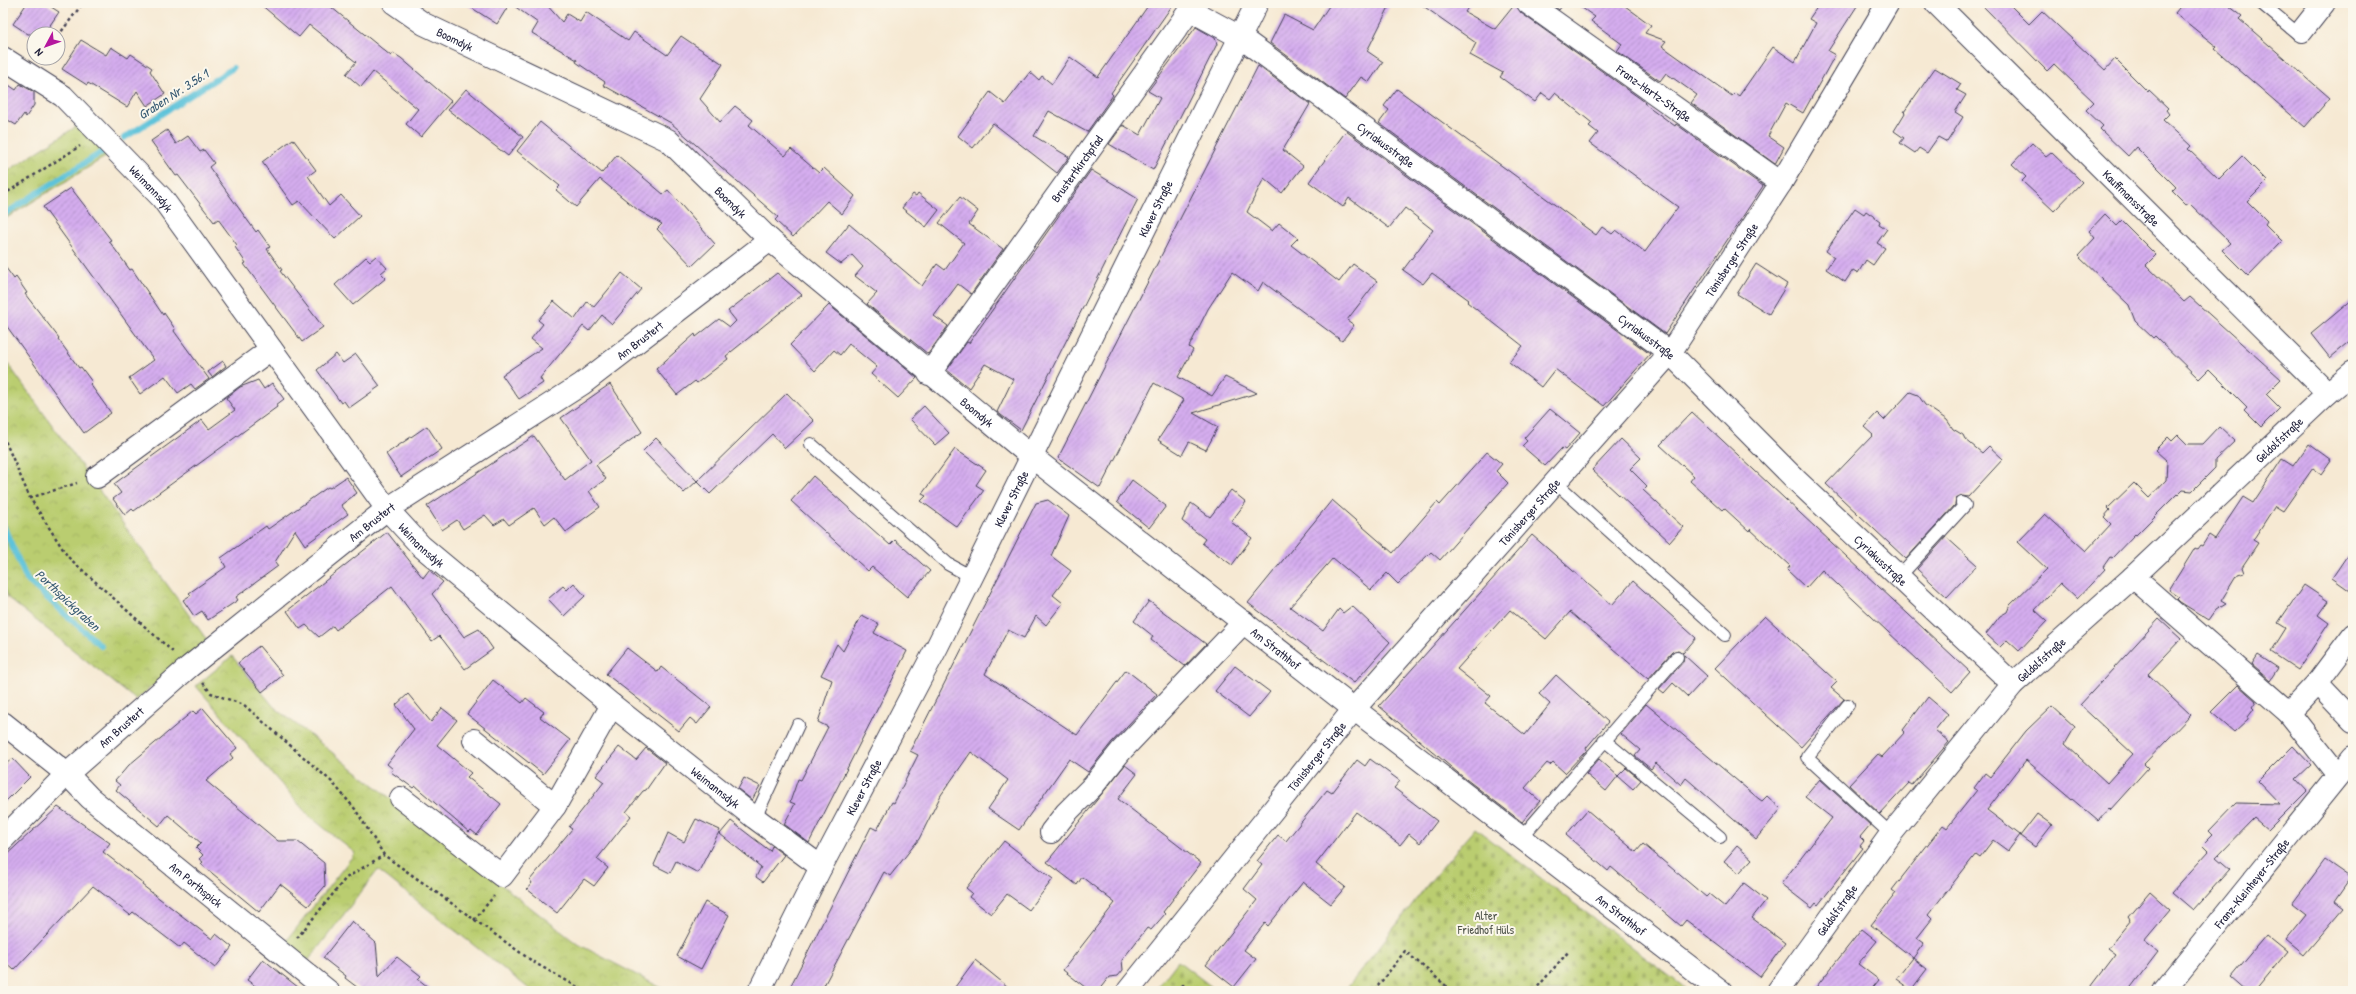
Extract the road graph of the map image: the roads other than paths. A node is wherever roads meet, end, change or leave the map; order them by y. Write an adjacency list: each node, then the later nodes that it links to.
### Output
1 (394, 3): 13 (street, Boomdyk)
2 (1257, 3): 10 (street, Klever Straße)
3 (1528, 3): 12 (street, Franz-Hartz-Straße)
4 (1888, 3): 12 (street, Tönisberger Straße)
5 (1936, 3): 18 (street, Kauffmansstraße)
6 (2261, 3): 9 (lane)
7 (2324, 3): 9 (street)
8 (1185, 6): 10 (street, Brustertkirchpfad); 17 (street, Brustertkirchpfad)
9 (2302, 31)
10 (1240, 37): 15 (street, Cyriakusstraße); 20 (street, Klever Straße)
11 (3, 58): 14 (street, Weimannsdyk)
12 (1781, 183): 15 (street, Tönisberger Straße)
13 (770, 240): 17 (street, Boomdyk); 24 (street, Am Brustert)
14 (271, 348): 21 (street); 24 (street, Weimannsdyk)
15 (1670, 353): 22 (street, Tönisberger Straße); 26 (street, Cyriakusstraße)
16 (2353, 372): 18 (street, Geldolfstraße)
17 (929, 374): 20 (street, Boomdyk)
18 (2328, 393): 27 (street, Geldolfstraße)
19 (811, 444): 25 (lane)
20 (1032, 457): 25 (street, Klever Straße); 28 (street, Am Strathhof)
21 (97, 477)
22 (1555, 482): 29 (lane); 36 (street, Tönisberger Straße)
23 (1962, 503): 26 (lane)
24 (387, 509): 34 (street, Weimannsdyk); 44 (street, Am Brustert)
25 (970, 576): 54 (street, Klever Straße)
26 (1899, 577): 33 (street, Cyriakusstraße)
27 (2133, 577): 33 (street, Geldolfstraße); 37 (street)
28 (1244, 622): 36 (street, Am Strathhof); 49 (street)
29 (1725, 635)
30 (2353, 635): 32 (street)
31 (1677, 657): 42 (lane)
32 (2317, 683): 37 (street); 38 (street)
33 (2013, 684): 50 (street, Geldolfstraße)
34 (612, 705): 47 (street); 48 (street, Weimannsdyk)
35 (1848, 705): 50 (lane)
36 (1354, 709): 52 (street, Am Strathhof); 57 (street, Tönisberger Straße)
37 (2289, 713): 45 (street)
38 (2353, 721)
39 (3, 723): 44 (street, Am Porthspick)
40 (798, 725): 48 (lane)
41 (474, 740): 47 (street)
42 (1604, 740): 51 (lane); 52 (lane)
43 (2353, 757): 45 (street, Franz-Kleinheyer-Straße)
44 (66, 774): 53 (street, Am Brustert); 55 (street, Am Porthspick)
45 (2338, 775): 60 (street, Franz-Kleinheyer-Straße)
46 (401, 798): 47 (street)
47 (555, 806)
48 (755, 818): 54 (street, Weimannsdyk)
49 (1051, 832)
50 (1891, 834): 59 (street, Geldolfstraße)
51 (1720, 837)
52 (1521, 838): 58 (street, Am Strathhof)
53 (3, 839)
54 (821, 867): 56 (street, Klever Straße)
55 (328, 991)
56 (759, 991)
57 (1128, 991)
58 (1721, 991)
59 (1778, 991)
60 (2164, 991)

